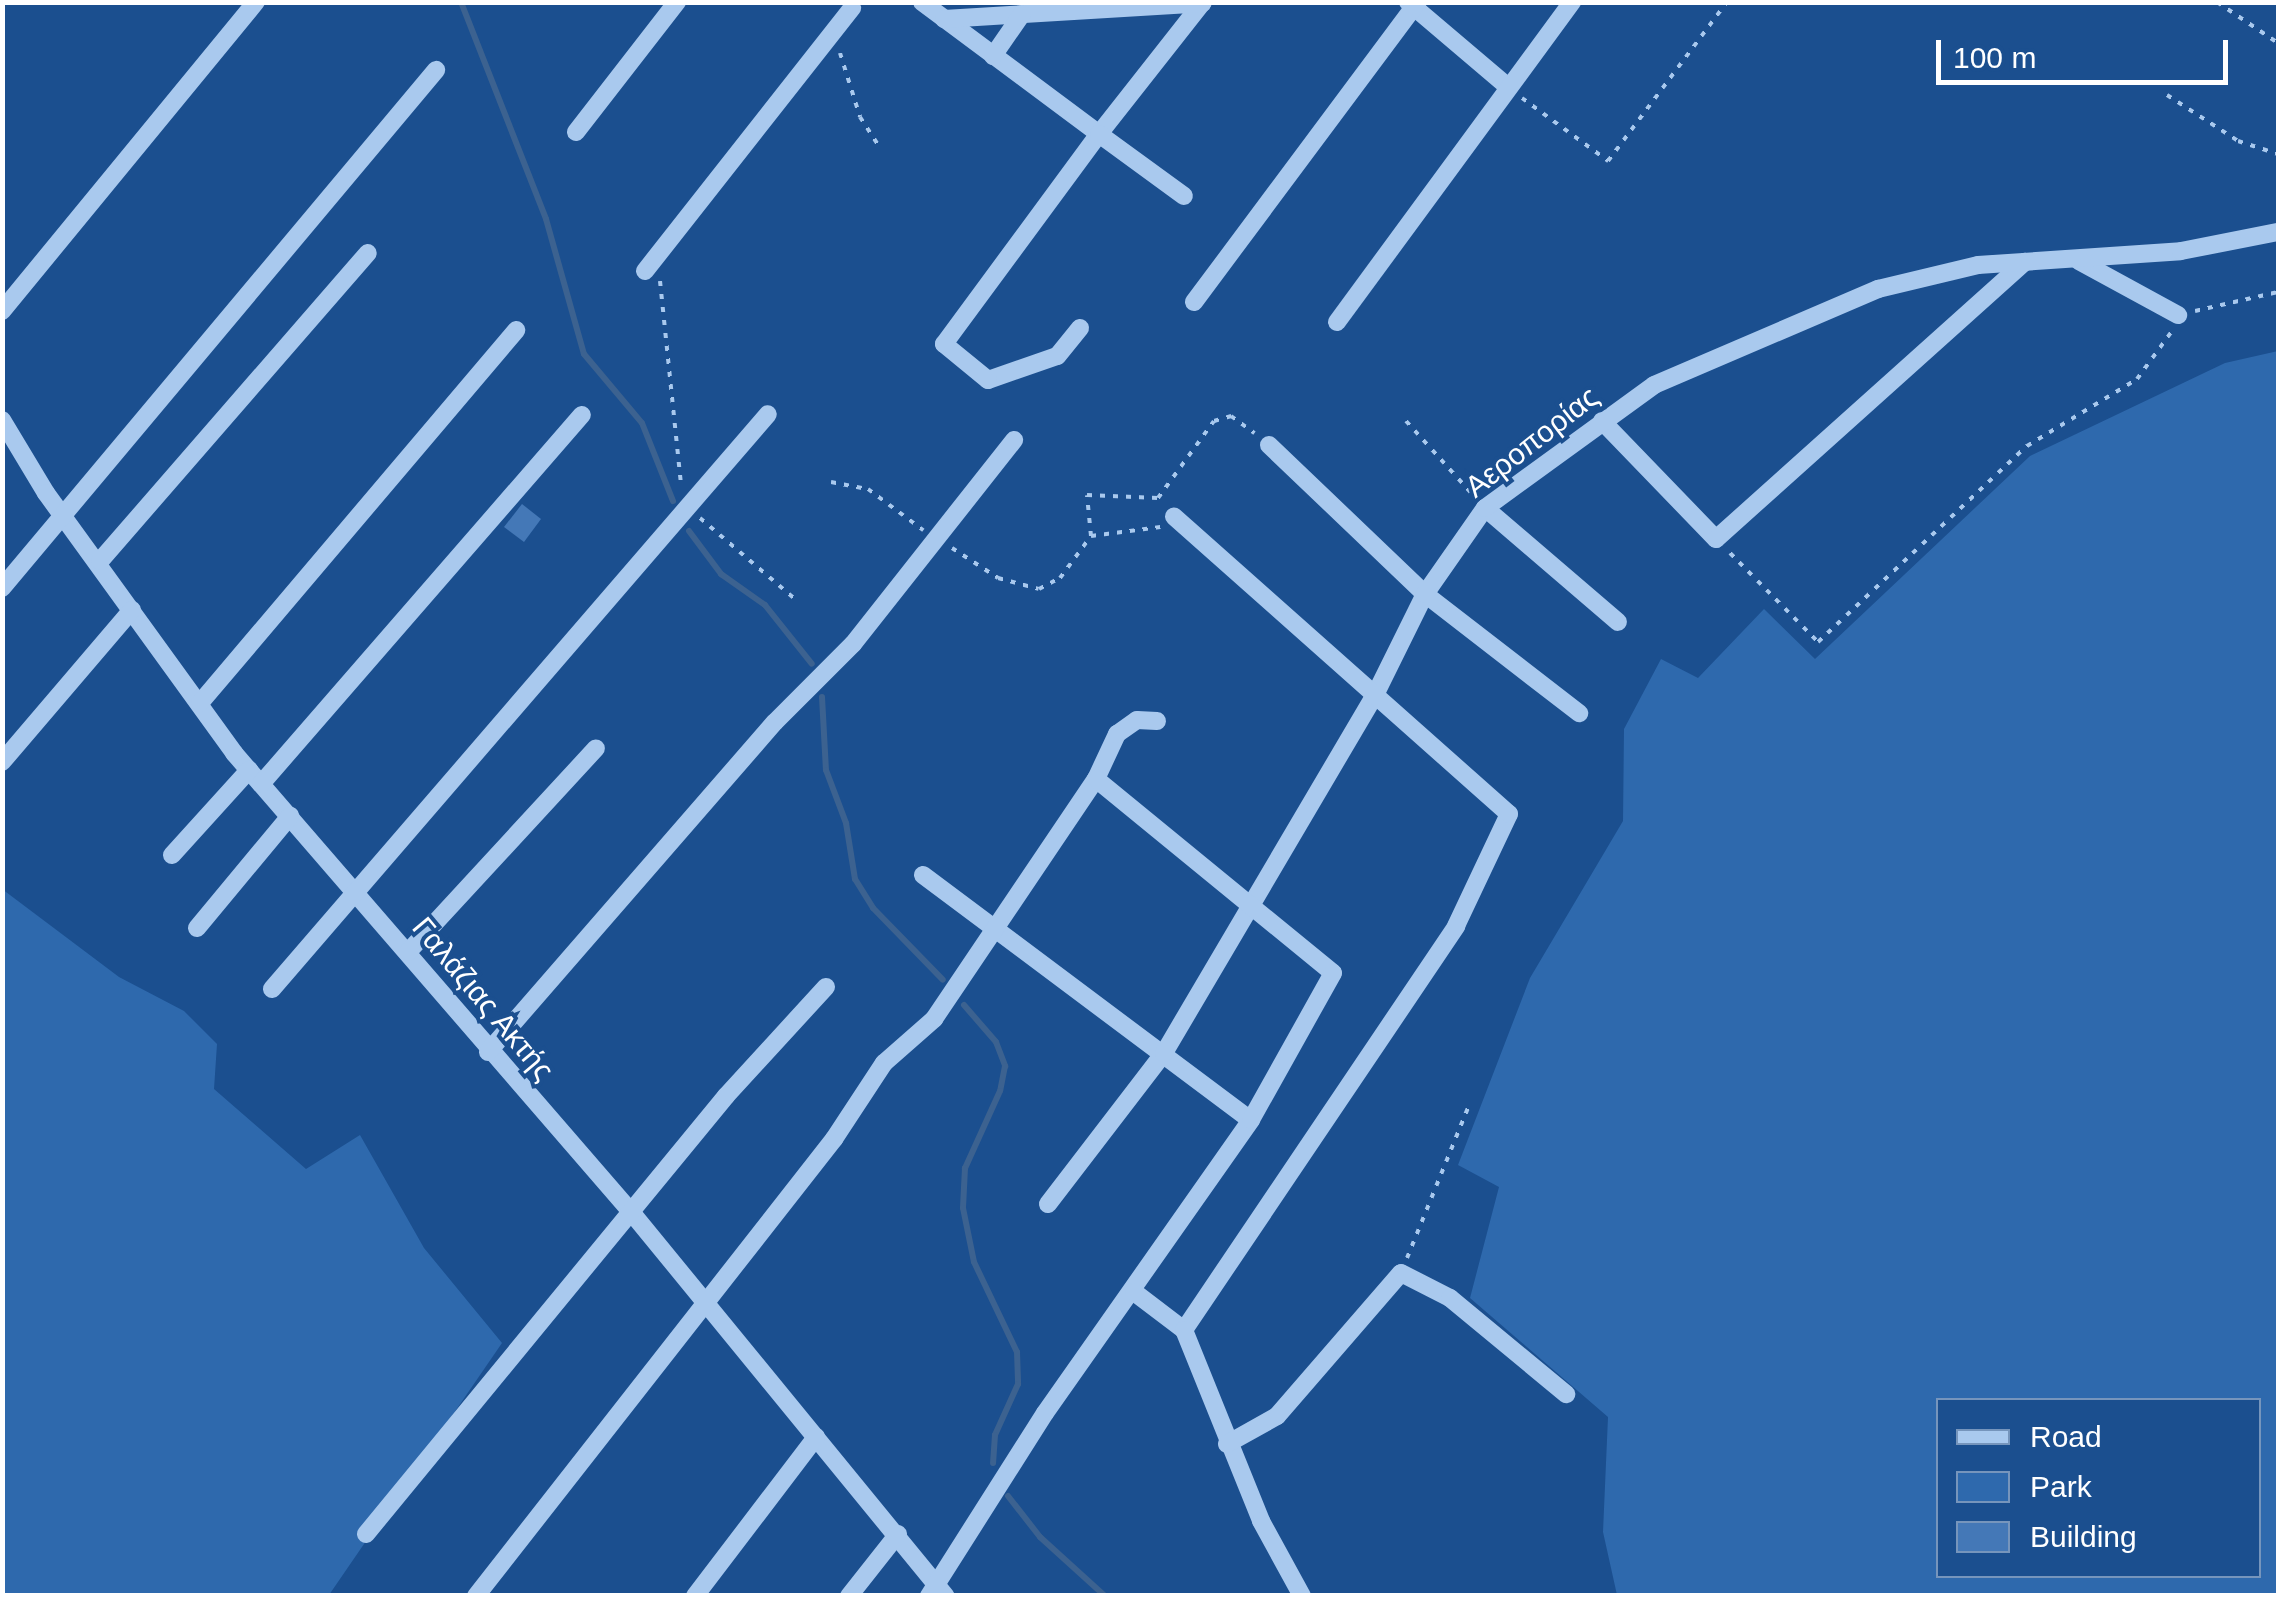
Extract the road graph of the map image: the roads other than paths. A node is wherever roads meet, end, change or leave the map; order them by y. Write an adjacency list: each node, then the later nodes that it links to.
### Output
1 (256, 2): 22 (street)
2 (676, 2): 13 (street)
3 (922, 2): 9 (street)
4 (1572, 2): 12 (street)
5 (1203, 3): 8 (street); 14 (street)
6 (851, 4): 20 (street)
7 (1413, 4): 12 (street); 21 (street)
8 (1022, 14): 9 (street); 10 (street)
9 (944, 19): 10 (street)
10 (993, 56): 14 (street)
11 (436, 70): 34 (street)
12 (1506, 86): 24 (street)
13 (576, 132)
14 (1100, 134): 15 (street); 25 (street)
15 (1184, 196)
16 (2278, 232): 19 (street, Αεροπορίας)
17 (368, 252): 36 (street)
18 (2026, 261): 19 (street, Αεροπορίας); 30 (street, Αεροπορίας); 30 (street)
19 (2078, 261): 23 (street)
20 (651, 263)
21 (1194, 302)
22 (2, 311)
23 (2178, 315)
24 (1338, 322)
25 (1080, 328)
26 (516, 330): 42 (street)
27 (768, 414): 52 (street)
28 (582, 415): 47 (street)
29 (2, 420): 34 (street, Γαλάζιας Ακτής)
30 (1602, 421): 33 (street, Αεροπορίας)
31 (1014, 440): 59 (street)
32 (1269, 445): 38 (street)
33 (1484, 508): 38 (street, Αεροπορίας); 40 (street)
34 (63, 514): 36 (street, Γαλάζιας Ακτής); 37 (street)
35 (1174, 517): 41 (street)
36 (100, 561): 39 (street, Γαλάζιας Ακτής)
37 (2, 588)
38 (1425, 594): 41 (street, Αεροπορίας); 43 (street)
39 (132, 610): 42 (street, Γαλάζιας Ακτής); 46 (street)
40 (1618, 622)
41 (1376, 693): 53 (street, Αεροπορίας); 66 (street)
42 (200, 703): 47 (street, Γαλάζιας Ακτής)
43 (1579, 713)
44 (1156, 721): 48 (street)
45 (596, 748): 56 (street)
46 (2, 762)
47 (255, 777): 49 (street, Γαλάζιας Ακτής); 50 (street)
48 (1096, 779): 53 (street); 55 (street)
49 (290, 816): 52 (street, Γαλάζιας Ακτής); 54 (street)
50 (172, 855)
51 (922, 875): 55 (street)
52 (361, 893): 56 (street, Γαλάζιας Ακτής); 58 (street)
53 (1254, 906): 60 (street, Αεροπορίας); 61 (street)
54 (197, 928)
55 (996, 935): 60 (street); 65 (street)
56 (408, 952): 59 (street, Γαλάζιας Ακτής)
57 (826, 986): 63 (street)
58 (272, 989)
59 (488, 1052): 63 (street, Γαλάζιας Ακτής)
60 (1164, 1054): 61 (street); 62 (street, Αεροπορίας)
61 (1251, 1120): 64 (street)
62 (1048, 1204)
63 (632, 1213): 65 (street, Γαλάζιας Ακτής); 70 (street)
64 (1134, 1292): 66 (street); 72 (street)
65 (706, 1305): 68 (street, Γαλάζιας Ακτής); 74 (street)
66 (1184, 1330): 69 (street)
67 (1566, 1394): 69 (street)
68 (816, 1437): 71 (street, Γαλάζιας Ακτής); 75 (street)
69 (1227, 1444): 73 (street)
70 (366, 1534)
71 (898, 1534): 72 (street, Γαλάζιας Ακτής); 76 (street)
72 (937, 1591)
73 (1303, 1594)
74 (476, 1596)
75 (695, 1596)
76 (849, 1596)

